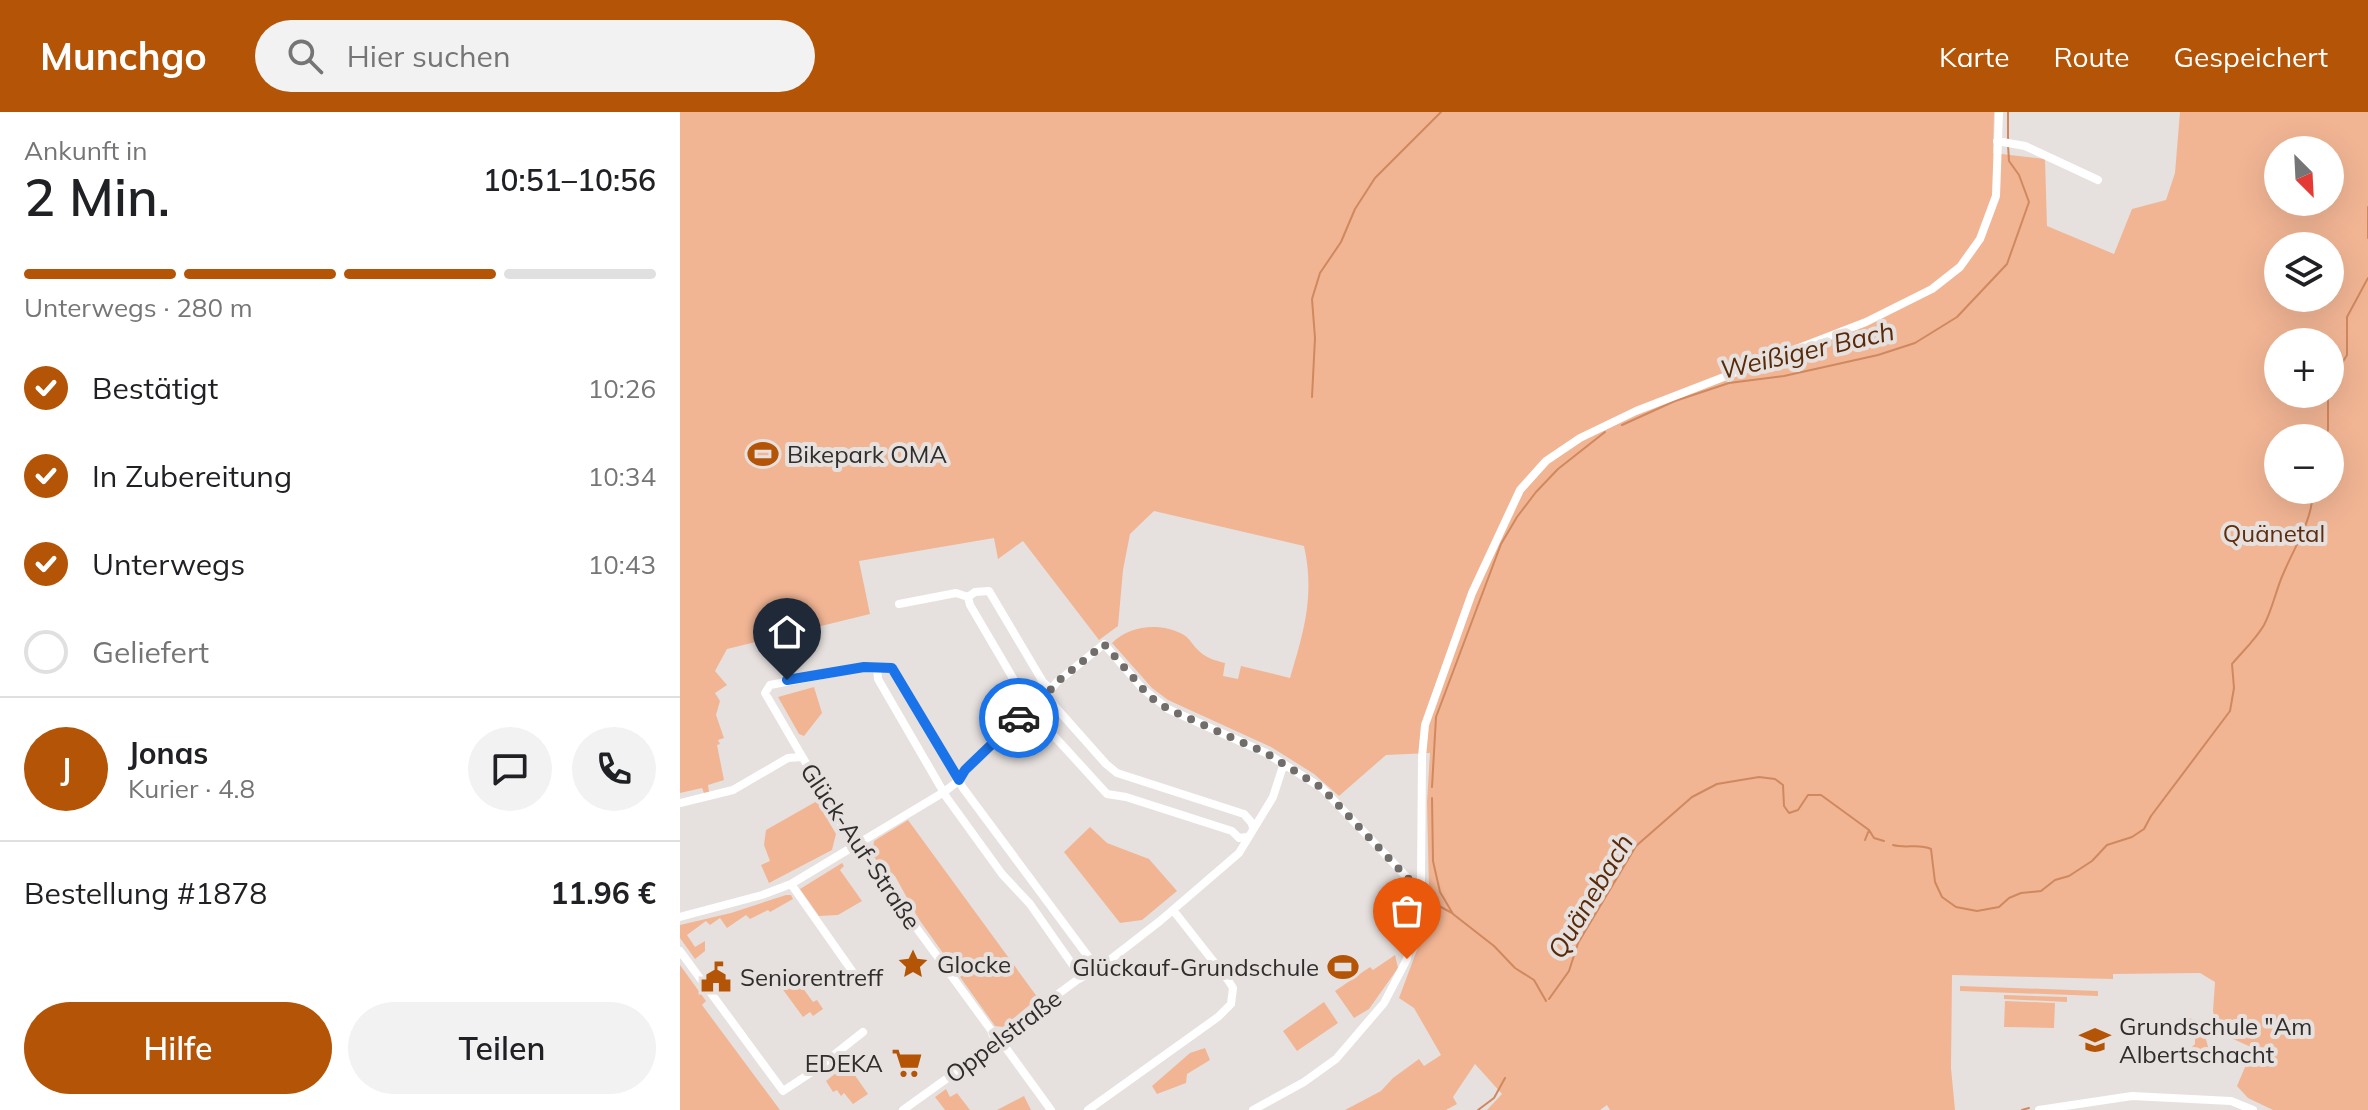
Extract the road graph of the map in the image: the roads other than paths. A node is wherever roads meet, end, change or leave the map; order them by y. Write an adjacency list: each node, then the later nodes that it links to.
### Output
1 (1999, 112): 2 (street)
2 (2004, 141): 3 (street); 19 (street)
3 (2098, 180)
4 (972, 595): 5 (street); 7 (street); 9 (street)
5 (899, 604)
6 (877, 667): 10 (street); 12 (street); 13 (street)
7 (1051, 689): 8 (street); 11 (street)
8 (1044, 700): 9 (street); 15 (street)
9 (1032, 710): 12 (street); 16 (street)
10 (802, 757): 14 (street, Glück-Auf-Straße); 17 (street, Glück-Auf-Straße)
11 (1283, 766): 15 (street, Oppelstraße); 19 (street)
12 (959, 780): 13 (street); 23 (street)
13 (944, 792): 17 (street); 23 (street)
14 (680, 803)
15 (1253, 827): 16 (street, Oppelstraße)
16 (1247, 837): 20 (street, Oppelstraße)
17 (855, 845): 18 (street); 26 (street, Glück-Auf-Straße)
18 (791, 884): 21 (street); 24 (street)
19 (1420, 891): 32 (street)
20 (1173, 910): 23 (street, Oppelstraße); 31 (street)
21 (680, 917)
22 (680, 951): 25 (street)
23 (1088, 973): 26 (street, Oppelstraße)
24 (864, 979)
25 (863, 1032)
26 (995, 1042): 27 (street, Oppelstraße); 30 (street, Glück-Auf-Straße)
27 (915, 1101): 28 (street, Oppelstraße); 29 (street)
28 (903, 1110)
29 (922, 1110)
30 (1051, 1110)
31 (1088, 1110)
32 (1253, 1110)
33 (2039, 1110): 34 (street)
34 (2253, 1110)

